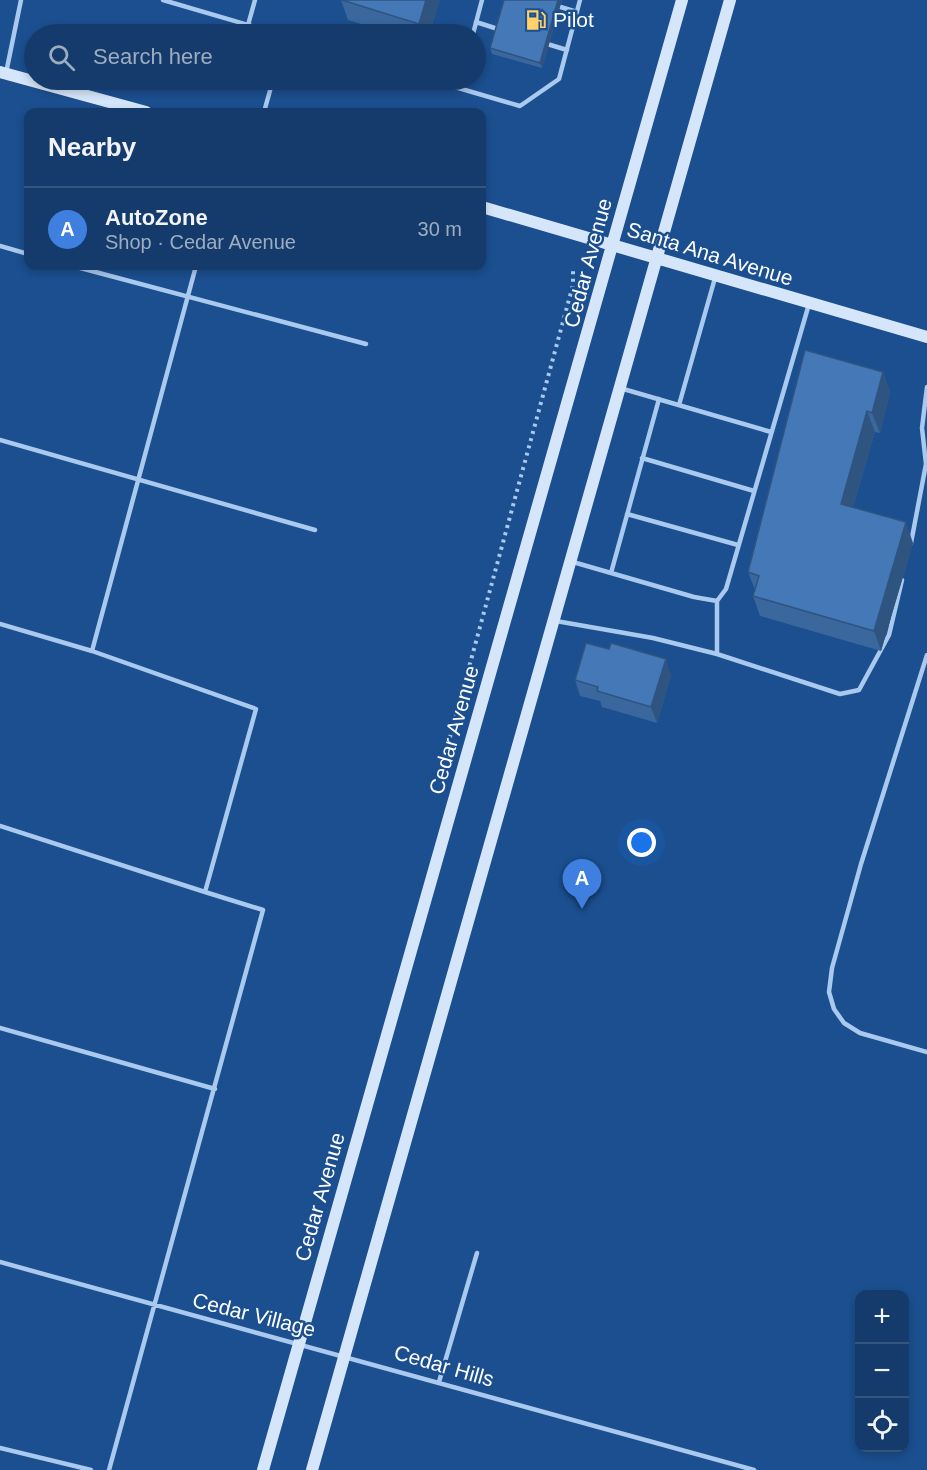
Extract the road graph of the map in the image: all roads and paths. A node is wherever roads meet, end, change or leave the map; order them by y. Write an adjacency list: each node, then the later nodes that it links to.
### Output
1 (21, 0): 18 (lane)
2 (163, 0): 11 (lane)
3 (255, 0): 12 (lane)
4 (482, 0): 10 (lane)
5 (580, 0): 9 (lane)
6 (682, 0): 26 (main road, Cedar Avenue)
7 (730, 0): 29 (main road)
8 (547, 3): 9 (lane)
9 (577, 12): 17 (lane)
10 (476, 22): 13 (lane)
11 (245, 24)
12 (248, 24)
13 (482, 24)
14 (486, 25): 15 (lane)
15 (510, 33)
16 (533, 40): 17 (lane)
17 (567, 50): 22 (lane)
18 (3, 72): 19 (main road)
19 (24, 78)
20 (67, 90): 23 (main road)
21 (270, 90): 24 (lane)
22 (466, 90)
23 (132, 108)
24 (265, 108)
25 (486, 208): 26 (main road, Santa Ana Avenue)
26 (613, 245): 29 (main road, Santa Ana Avenue); 69 (main road, Cedar Avenue)
27 (0, 246): 28 (lane)
28 (24, 253)
29 (657, 257): 33 (main road, Santa Ana Avenue); 39 (main road)
30 (573, 269): 60 (path)
31 (88, 270): 34 (lane)
32 (195, 270): 34 (lane)
33 (716, 275): 35 (main road, Santa Ana Avenue); 41 (lane)
34 (188, 296): 37 (lane); 45 (lane)
35 (809, 304): 36 (main road, Santa Ana Avenue); 42 (lane)
36 (927, 337)
37 (366, 344)
38 (927, 387): 50 (lane)
39 (620, 388): 40 (lane); 51 (main road)
40 (659, 399): 41 (lane); 44 (lane)
41 (679, 405): 42 (lane)
42 (771, 432): 46 (lane)
43 (0, 440): 45 (lane)
44 (642, 458): 46 (lane); 47 (lane)
45 (138, 481): 48 (lane); 57 (lane)
46 (754, 491): 49 (lane)
47 (627, 514): 49 (lane); 53 (lane)
48 (315, 530)
49 (738, 545): 54 (lane)
50 (909, 549)
51 (570, 562): 53 (lane); 55 (main road)
52 (904, 570): 58 (lane)
53 (611, 573): 54 (lane)
54 (717, 601): 58 (lane)
55 (554, 620): 58 (lane); 70 (main road)
56 (0, 624): 57 (lane)
57 (93, 651): 62 (lane)
58 (717, 654)
59 (927, 655): 64 (lane)
60 (440, 774)
61 (0, 826): 62 (lane)
62 (204, 892): 65 (lane)
63 (0, 1028): 65 (lane)
64 (927, 1052)
65 (215, 1089): 68 (lane)
66 (477, 1253): 71 (lane)
67 (0, 1263): 68 (lane, Cedar Village)
68 (155, 1307): 69 (lane, Cedar Village); 74 (lane)
69 (298, 1344): 70 (lane, Cedar Village); 75 (main road, Cedar Avenue)
70 (345, 1356): 71 (lane, Cedar Hills); 76 (main road)
71 (440, 1382): 77 (lane, Cedar Hills)
72 (0, 1448): 73 (lane)
73 (91, 1470)
74 (109, 1470)
75 (262, 1470)
76 (312, 1470)
77 (754, 1470)

